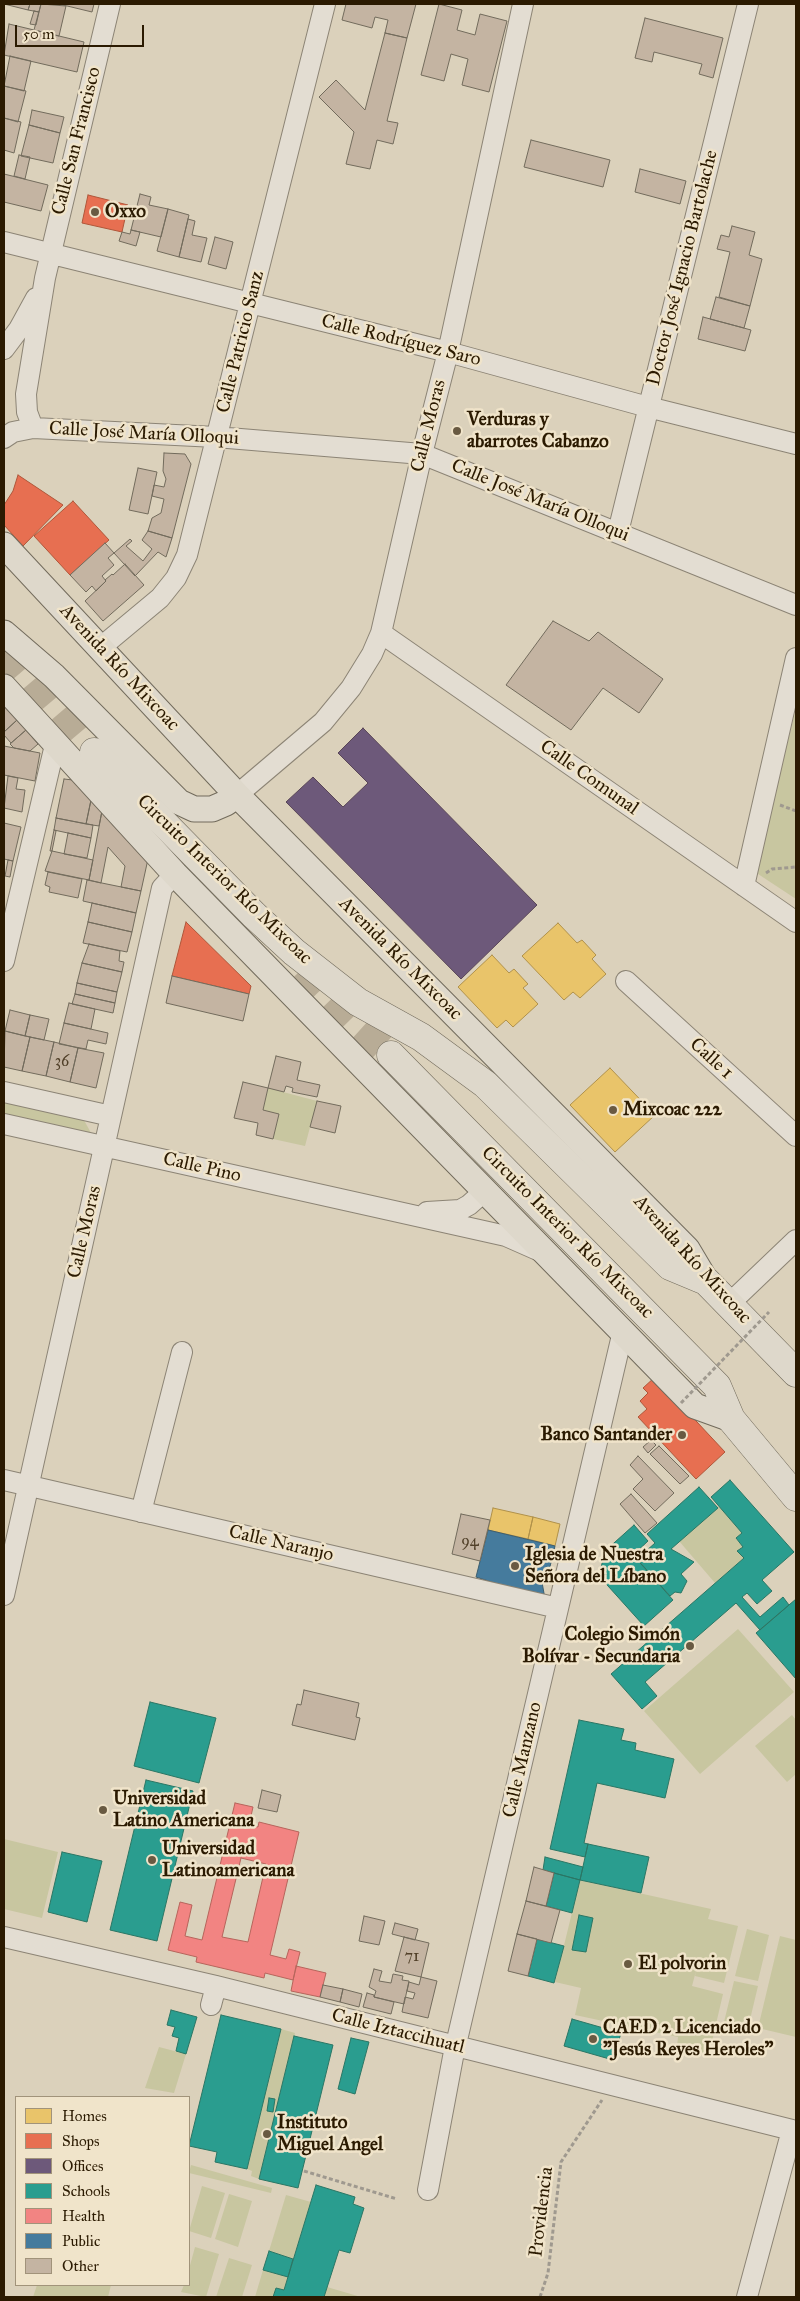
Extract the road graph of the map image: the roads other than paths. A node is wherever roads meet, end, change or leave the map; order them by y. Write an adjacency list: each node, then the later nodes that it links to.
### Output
1 (110, 4): 6 (street, Calle San Francisco)
2 (325, 4): 8 (street, Calle Patricio Sanz)
3 (523, 4): 10 (street, Calle Moras)
4 (748, 4): 11 (street, Doctor José Ignacio Bartolache)
5 (4, 242): 6 (street, Calle Rodríguez Saro)
6 (50, 252): 7 (street, Calle San Francisco); 8 (street, Calle Rodríguez Saro)
7 (45, 278): 9 (street, Calle San Francisco); 12 (street, Calle San Francisco)
8 (251, 303): 10 (street, Calle Rodríguez Saro); 13 (street, Calle Patricio Sanz)
9 (4, 349)
10 (448, 352): 11 (street, Calle Rodríguez Saro); 16 (street, Calle Moras)
11 (648, 407): 15 (street, Calle Rodríguez Saro); 17 (street, Doctor José Ignacio Bartolache)
12 (32, 428): 13 (street, Calle José María Olloqui); 14 (street)
13 (216, 437): 16 (street, Calle José María Olloqui); 22 (street, Calle Patricio Sanz)
14 (4, 438)
15 (796, 444)
16 (422, 454): 17 (street, Calle José María Olloqui); 21 (street, Calle Moras)
17 (618, 532): 19 (street, Calle José María Olloqui)
18 (4, 545): 22 (main road, Avenida Río Mixcoac)
19 (796, 605)
20 (4, 633): 27 (main road)
21 (381, 633): 27 (street, Calle Moras); 29 (street, Calle Comunal)
22 (100, 648): 27 (main road, Avenida Río Mixcoac)
23 (796, 658): 29 (street)
24 (4, 687): 25 (main road)
25 (55, 745): 28 (main road); 31 (street)
26 (94, 752): 43 (highway, Circuito Interior Río Mixcoac)
27 (237, 795): 43 (main road, Avenida Río Mixcoac)
28 (175, 874): 35 (street, Calle Moras); 39 (main road)
29 (744, 886): 30 (street, Calle Comunal)
30 (796, 922)
31 (4, 961)
32 (626, 981): 37 (street, Calle 1)
33 (391, 1055): 48 (highway, Circuito Interior Río Mixcoac)
34 (4, 1092): 35 (street)
35 (111, 1116): 38 (street, Calle Moras)
36 (4, 1124): 38 (street, Calle Pino)
37 (796, 1136)
38 (104, 1146): 40 (street, Calle Pino); 50 (street, Calle Moras)
39 (482, 1187): 40 (street, Calle Pino); 42 (main road)
40 (400, 1212): 42 (street, Calle Pino)
41 (796, 1240): 44 (street)
42 (549, 1255): 45 (main road)
43 (706, 1281): 44 (highway, Avenida Río Mixcoac)
44 (729, 1304): 47 (highway, Avenida Río Mixcoac)
45 (623, 1331): 48 (main road); 54 (street, Calle Manzano)
46 (182, 1352): 52 (street)
47 (796, 1373)
48 (731, 1419): 51 (highway)
49 (4, 1480): 50 (street, Calle Naranjo)
50 (29, 1486): 52 (street, Calle Naranjo); 53 (street, Calle Moras)
51 (796, 1497)
52 (140, 1512): 54 (street, Calle Naranjo)
53 (4, 1595)
54 (558, 1608): 56 (street, Calle Manzano)
55 (4, 1937): 56 (street, Calle Iztaccihuatl)
56 (456, 2046): 57 (street, Calle Manzano); 58 (street, Calle Iztaccihuatl)
57 (428, 2190)
58 (748, 2297)

